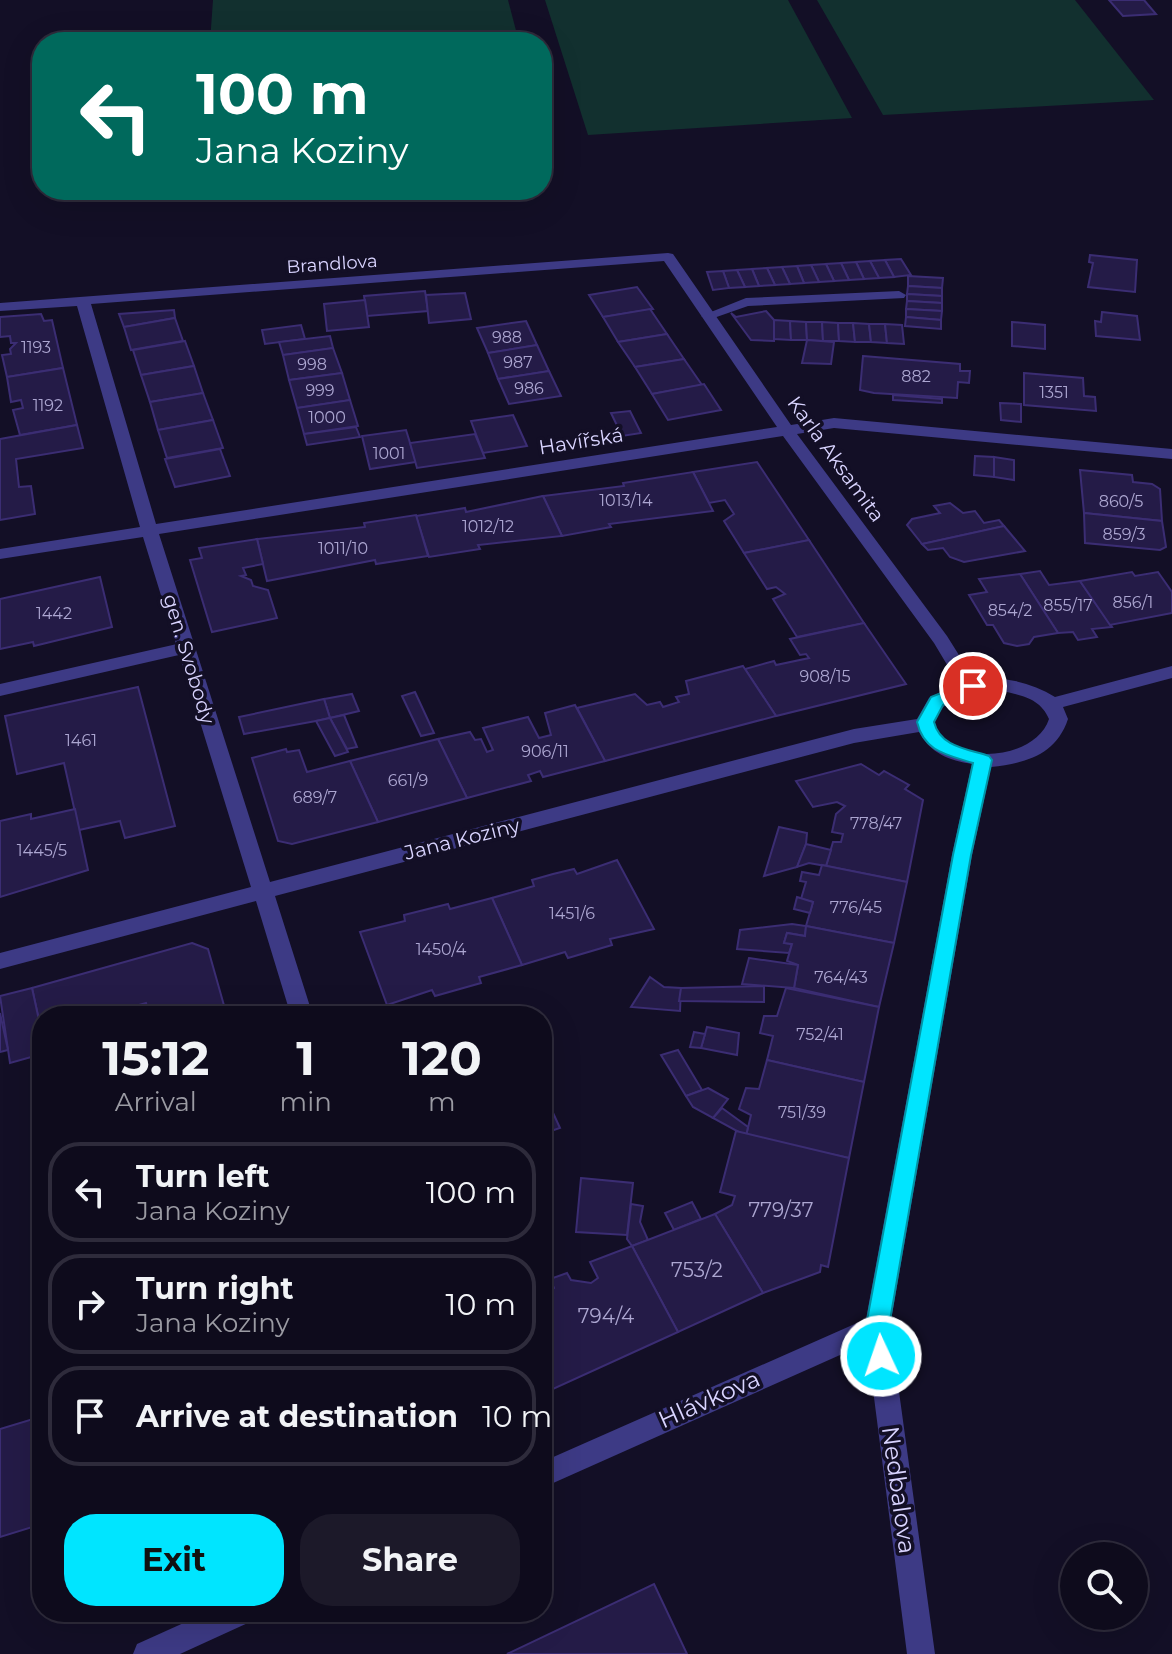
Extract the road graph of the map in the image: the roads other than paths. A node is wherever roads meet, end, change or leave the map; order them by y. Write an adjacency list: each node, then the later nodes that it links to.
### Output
1 (668, 257): 3 (street, Brandlova); 5 (street, Karla Aksamita)
2 (899, 295): 5 (street)
3 (83, 301): 4 (street, Brandlova); 8 (street, gen. Svobody)
4 (0, 307)
5 (708, 316): 6 (street, Karla Aksamita)
6 (788, 432): 7 (street, Havířská); 8 (street, Havířská); 12 (street, Karla Aksamita)
7 (1172, 454)
8 (149, 530): 9 (street, Havířská); 10 (street, gen. Svobody)
9 (0, 554)
10 (186, 648): 13 (street); 17 (street, gen. Svobody)
11 (1172, 672): 14 (street)
12 (970, 687): 14 (street); 15 (street)
13 (0, 690)
14 (1052, 704): 16 (street)
15 (925, 724): 16 (street); 17 (street, Jana Koziny)
16 (983, 760): 20 (street, Nedbalova)
17 (261, 891): 18 (street, Jana Koziny); 19 (street, gen. Svobody)
18 (0, 961)
19 (299, 1006)
20 (877, 1326): 21 (street, Hlávkova); 24 (street, Nedbalova)
21 (552, 1471)
22 (218, 1622): 23 (street)
23 (147, 1654)
24 (921, 1654)

